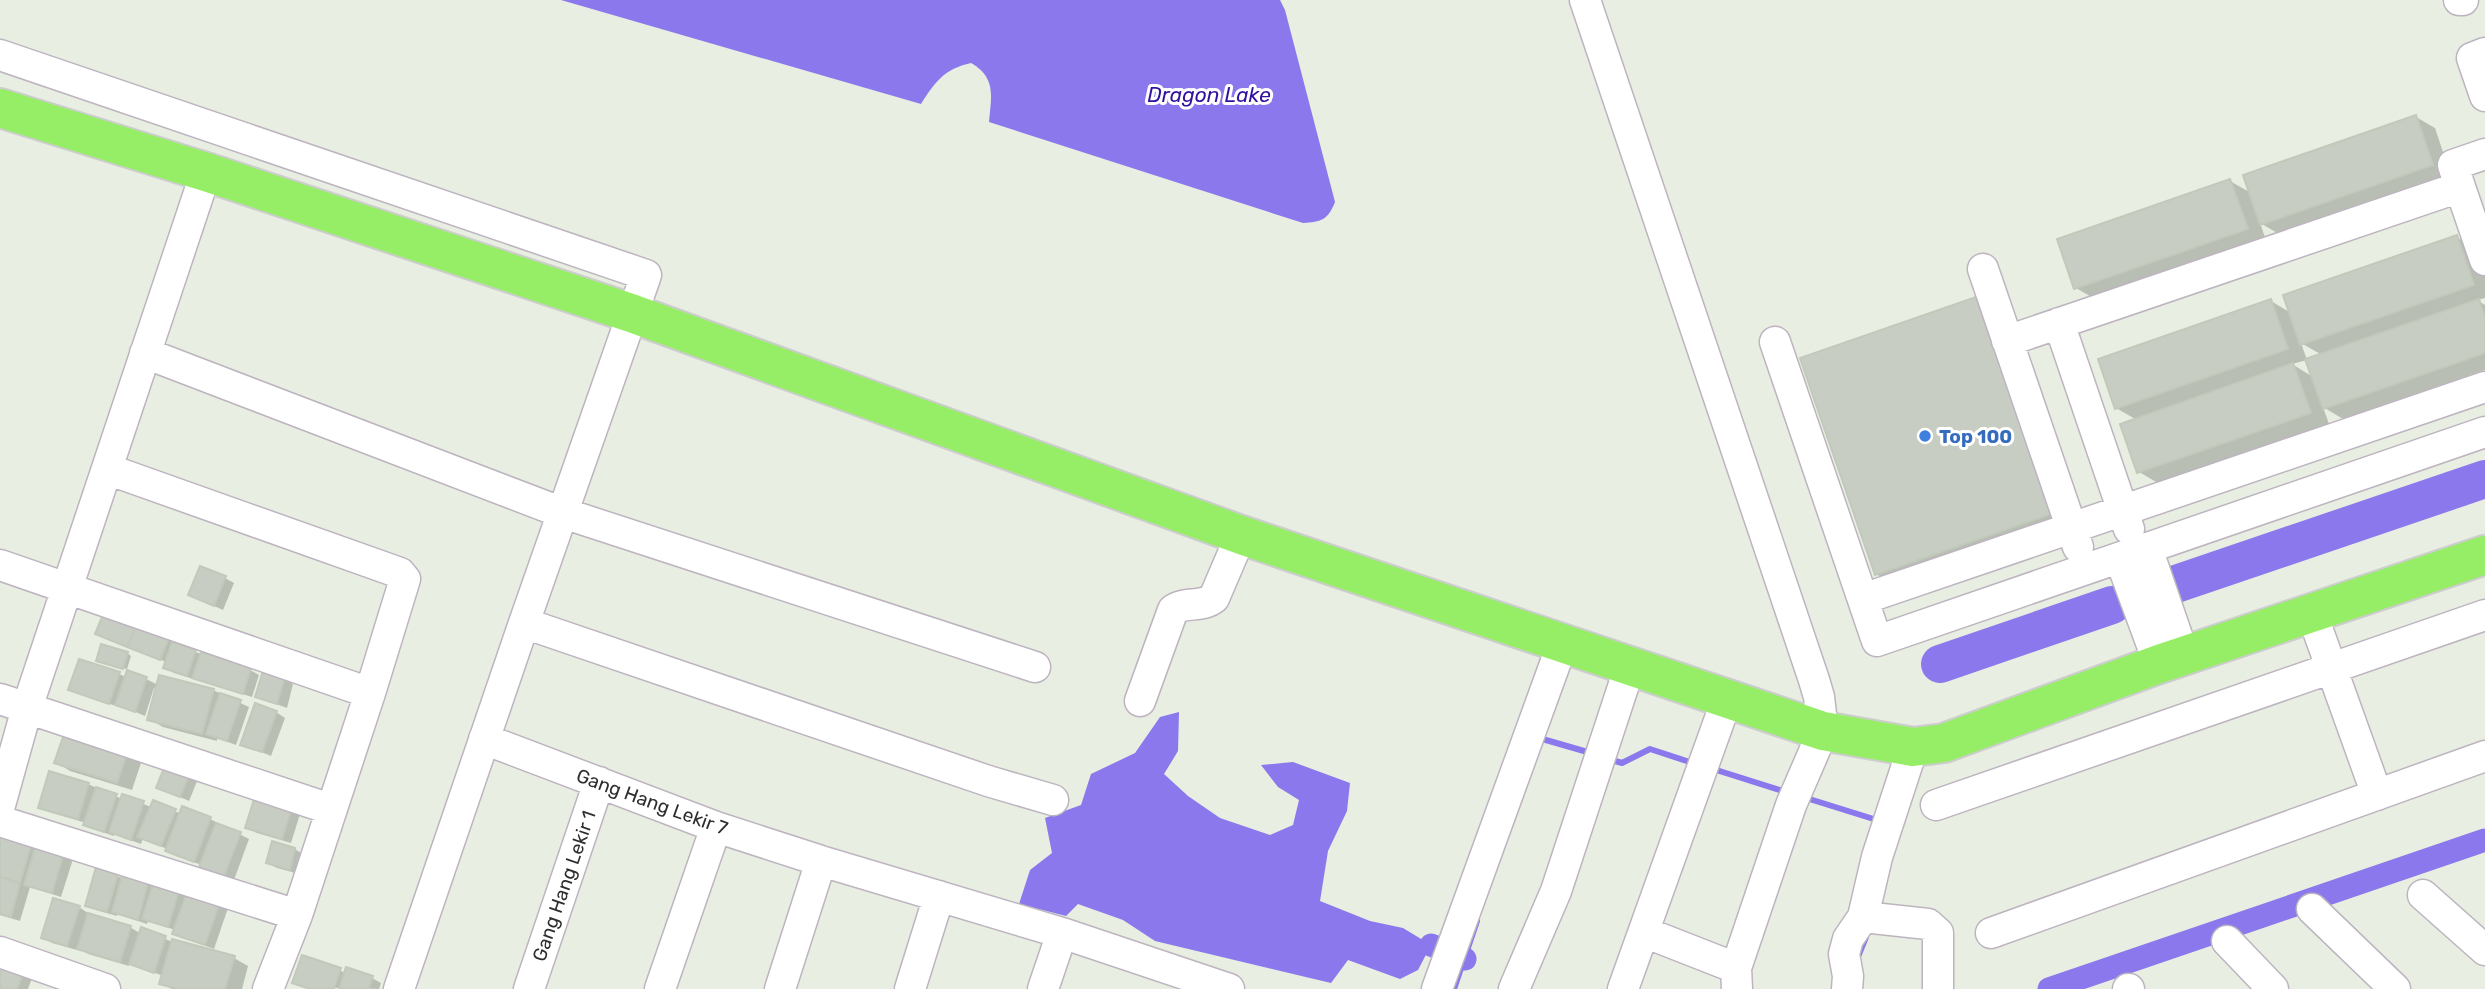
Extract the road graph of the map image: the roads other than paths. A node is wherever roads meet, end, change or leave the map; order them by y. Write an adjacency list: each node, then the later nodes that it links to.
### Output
1 (1585, 0): 41 (street)
2 (2485, 53): 4 (street)
3 (0, 55): 11 (street)
4 (2485, 96)
5 (0, 108): 7 (main road)
6 (2485, 154): 8 (street)
7 (206, 172): 11 (main road); 15 (street)
8 (2460, 187): 9 (street); 12 (street)
9 (2485, 260)
10 (1983, 269): 13 (street)
11 (631, 313): 20 (street); 22 (main road)
12 (2059, 323): 13 (street); 19 (street)
13 (2007, 341): 21 (street)
14 (1775, 342): 28 (street)
15 (145, 354): 18 (street); 20 (street)
16 (2485, 387): 19 (street)
17 (2485, 432): 23 (street)
18 (107, 469): 27 (street); 37 (street)
19 (2123, 510): 21 (street); 23 (street)
20 (563, 513): 31 (street); 35 (street)
21 (2071, 528): 26 (street); 28 (street)
22 (1241, 535): 32 (main road); 39 (street)
23 (2135, 552): 26 (street); 33 (street)
24 (2485, 555): 29 (main road)
25 (0, 565): 27 (street)
26 (2085, 569): 28 (street)
27 (65, 589): 37 (street); 40 (street)
28 (1863, 599)
29 (2312, 614): 33 (main road); 36 (street)
30 (2485, 615): 36 (street)
31 (524, 624): 42 (street); 47 (street)
32 (1563, 642): 34 (main road); 76 (street)
33 (2172, 660): 43 (main road)
34 (1630, 666): 38 (main road); 77 (street)
35 (1035, 667)
36 (2331, 668): 46 (street); 49 (street)
37 (370, 694): 50 (street)
38 (1727, 699): 41 (main road); 59 (street)
39 (1140, 701)
40 (13, 704): 48 (street); 50 (street)
41 (1823, 731): 43 (main road); 65 (street)
42 (484, 739): 45 (street, Gang Hang Lekir 7); 69 (street)
43 (1913, 747): 58 (street)
44 (2485, 757): 46 (street)
45 (599, 782): 52 (street, Gang Hang Lekir 7); 70 (street, Gang Hang Lekir 1)
46 (2377, 795): 61 (street)
47 (1054, 800)
48 (0, 805)
49 (1936, 806)
50 (330, 809): 57 (street)
51 (0, 821): 57 (street)
52 (716, 827): 53 (street, Gang Hang Lekir 7); 71 (street)
53 (821, 861): 55 (street, Gang Hang Lekir 7); 72 (street)
54 (2423, 895): 63 (street)
55 (939, 896): 60 (street, Gang Hang Lekir 7); 73 (street)
56 (2312, 909): 82 (street)
57 (296, 915): 68 (street)
58 (1870, 918): 79 (street); 80 (street)
59 (1644, 932): 65 (street); 78 (street)
60 (1062, 933): 66 (street, Gang Hang Lekir 7); 74 (street)
61 (1991, 933)
62 (2227, 940): 81 (street)
63 (2485, 950)
64 (0, 952): 67 (street)
65 (1736, 979)
66 (1172, 980): 75 (street, Gang Hang Lekir 7)
67 (105, 989)
68 (268, 989)
69 (399, 989)
70 (529, 989)
71 (660, 989)
72 (780, 989)
73 (910, 989)
74 (1043, 989)
75 (1228, 989)
76 (1437, 989)
77 (1514, 989)
78 (1623, 989)
79 (1847, 989)
80 (1938, 989)
81 (2273, 989)
82 (2395, 989)

